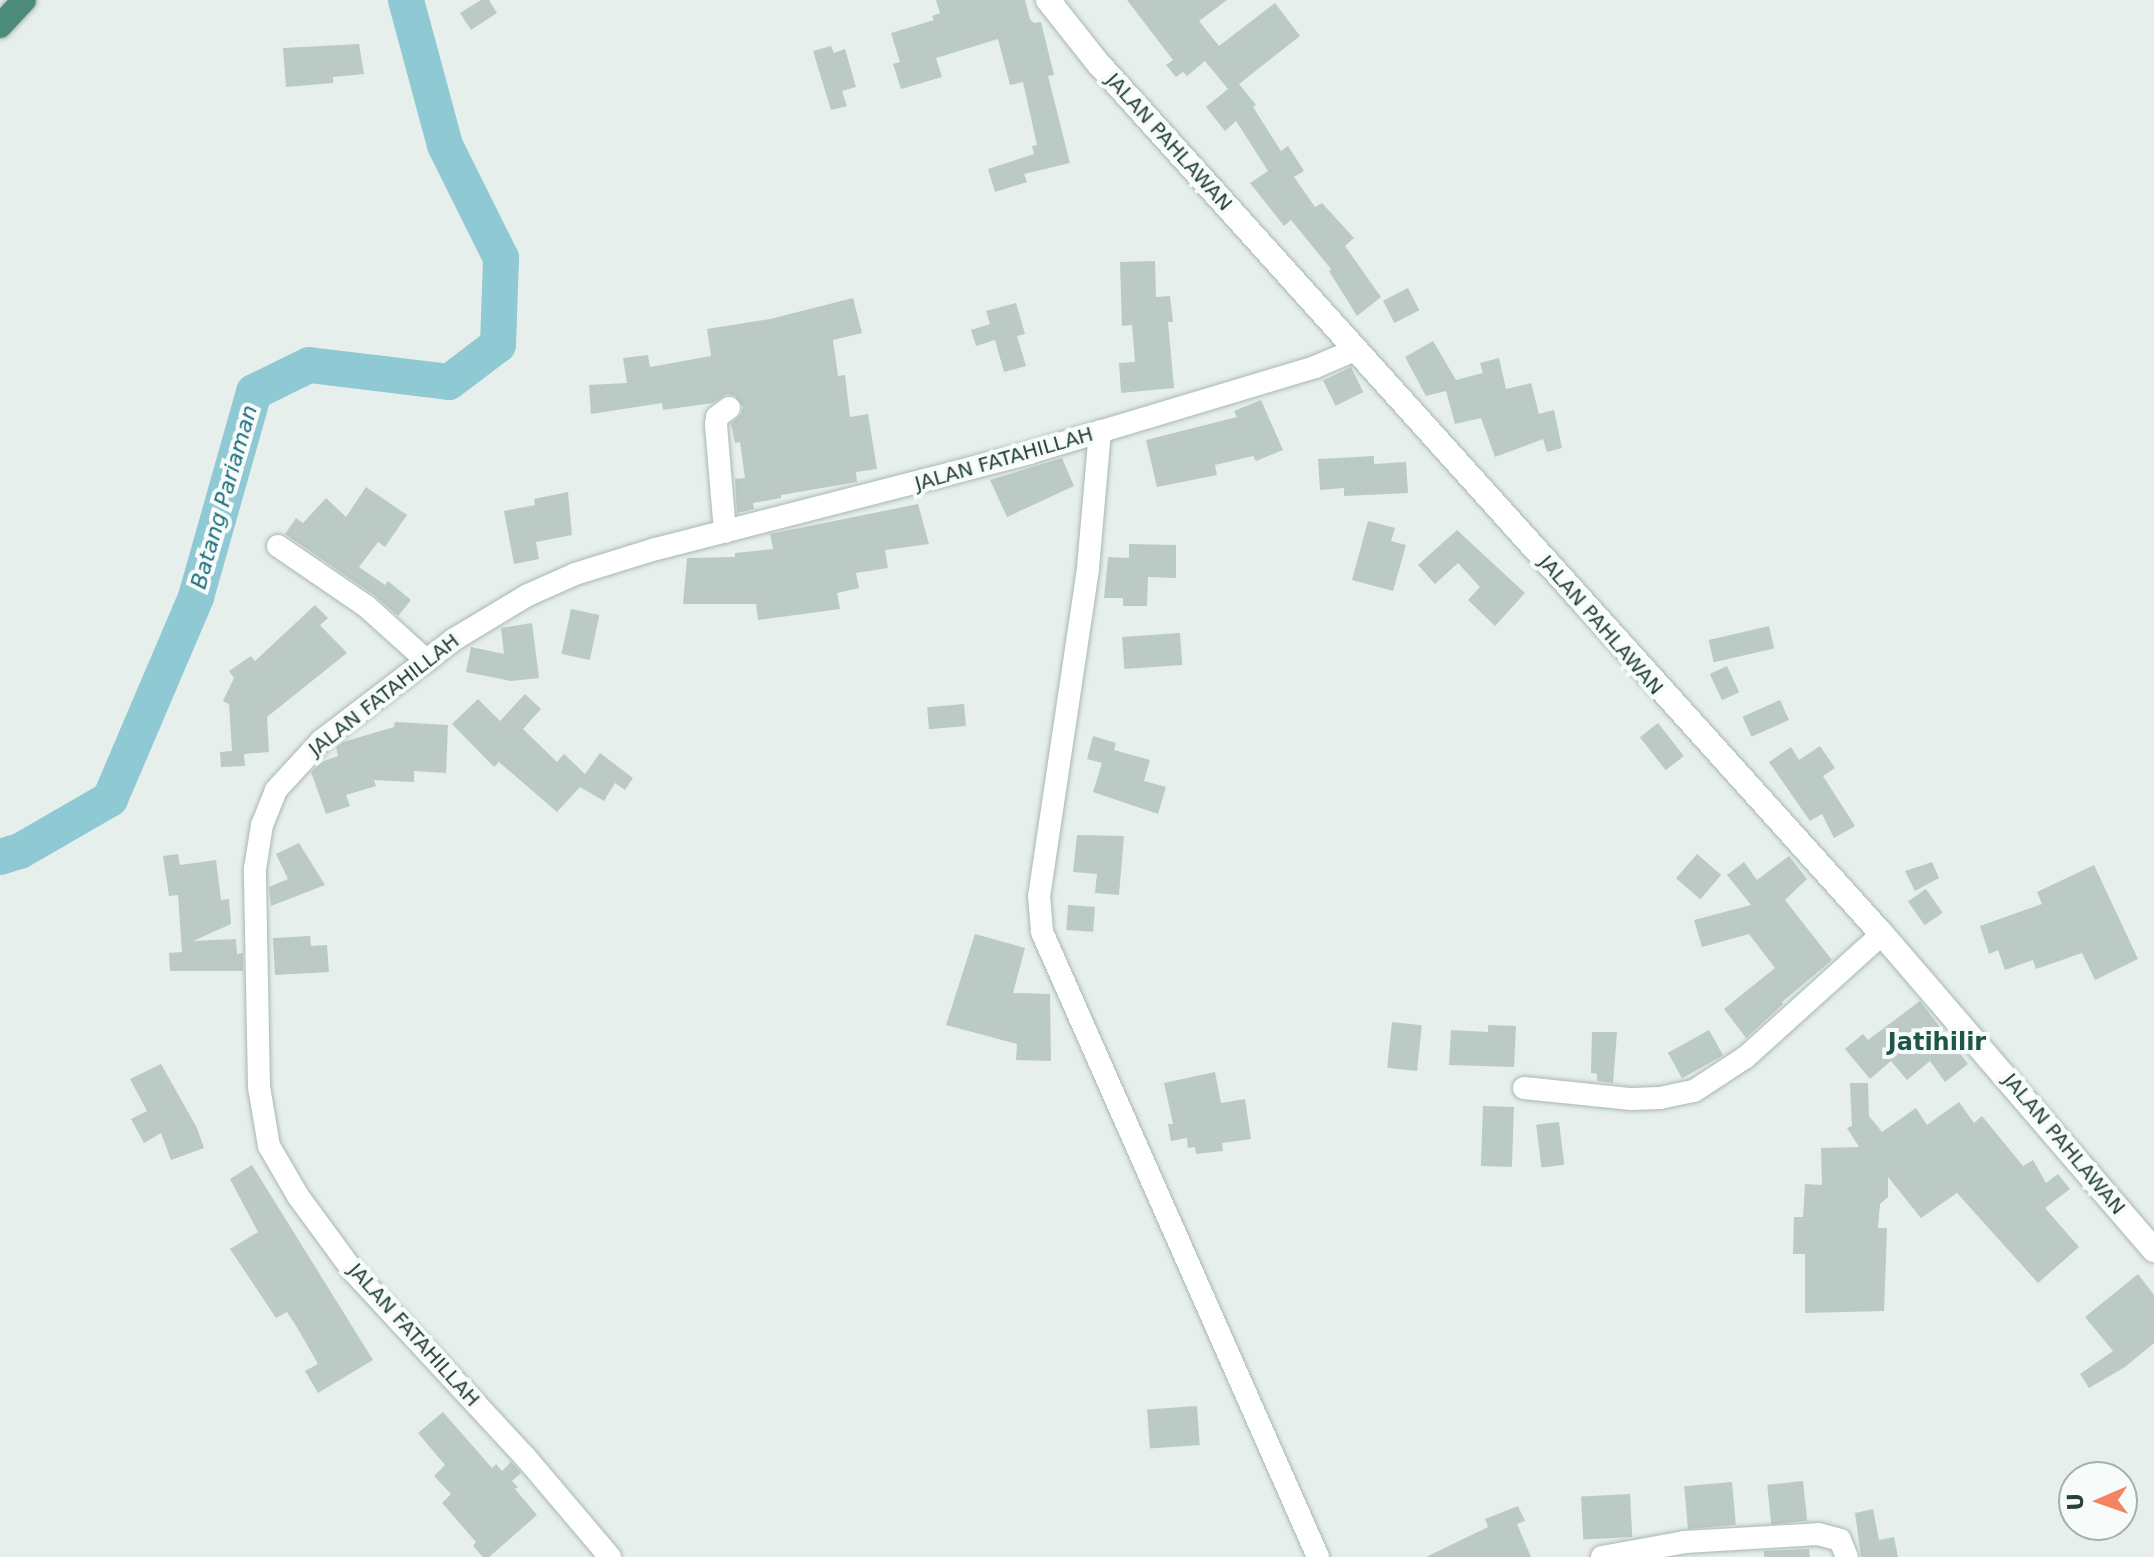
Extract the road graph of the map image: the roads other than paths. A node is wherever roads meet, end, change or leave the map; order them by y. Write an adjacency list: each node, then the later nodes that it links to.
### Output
1 (24, 0): 3 (highway)
2 (1048, 0): 4 (street, JALAN PAHLAWAN)
3 (0, 26)
4 (1355, 350): 6 (street, JALAN FATAHILLAH); 10 (street, JALAN PAHLAWAN)
5 (729, 408): 7 (street)
6 (1100, 431): 7 (street, JALAN FATAHILLAH); 15 (street)
7 (725, 532): 9 (street, JALAN FATAHILLAH)
8 (278, 546): 9 (street)
9 (427, 661): 14 (street, JALAN FATAHILLAH)
10 (1882, 934): 11 (street); 12 (street, JALAN PAHLAWAN)
11 (1524, 1088)
12 (2154, 1250)
13 (1739, 1548): 16 (street); 17 (street)
14 (610, 1557)
15 (1318, 1557)
16 (1602, 1557)
17 (1847, 1557)

